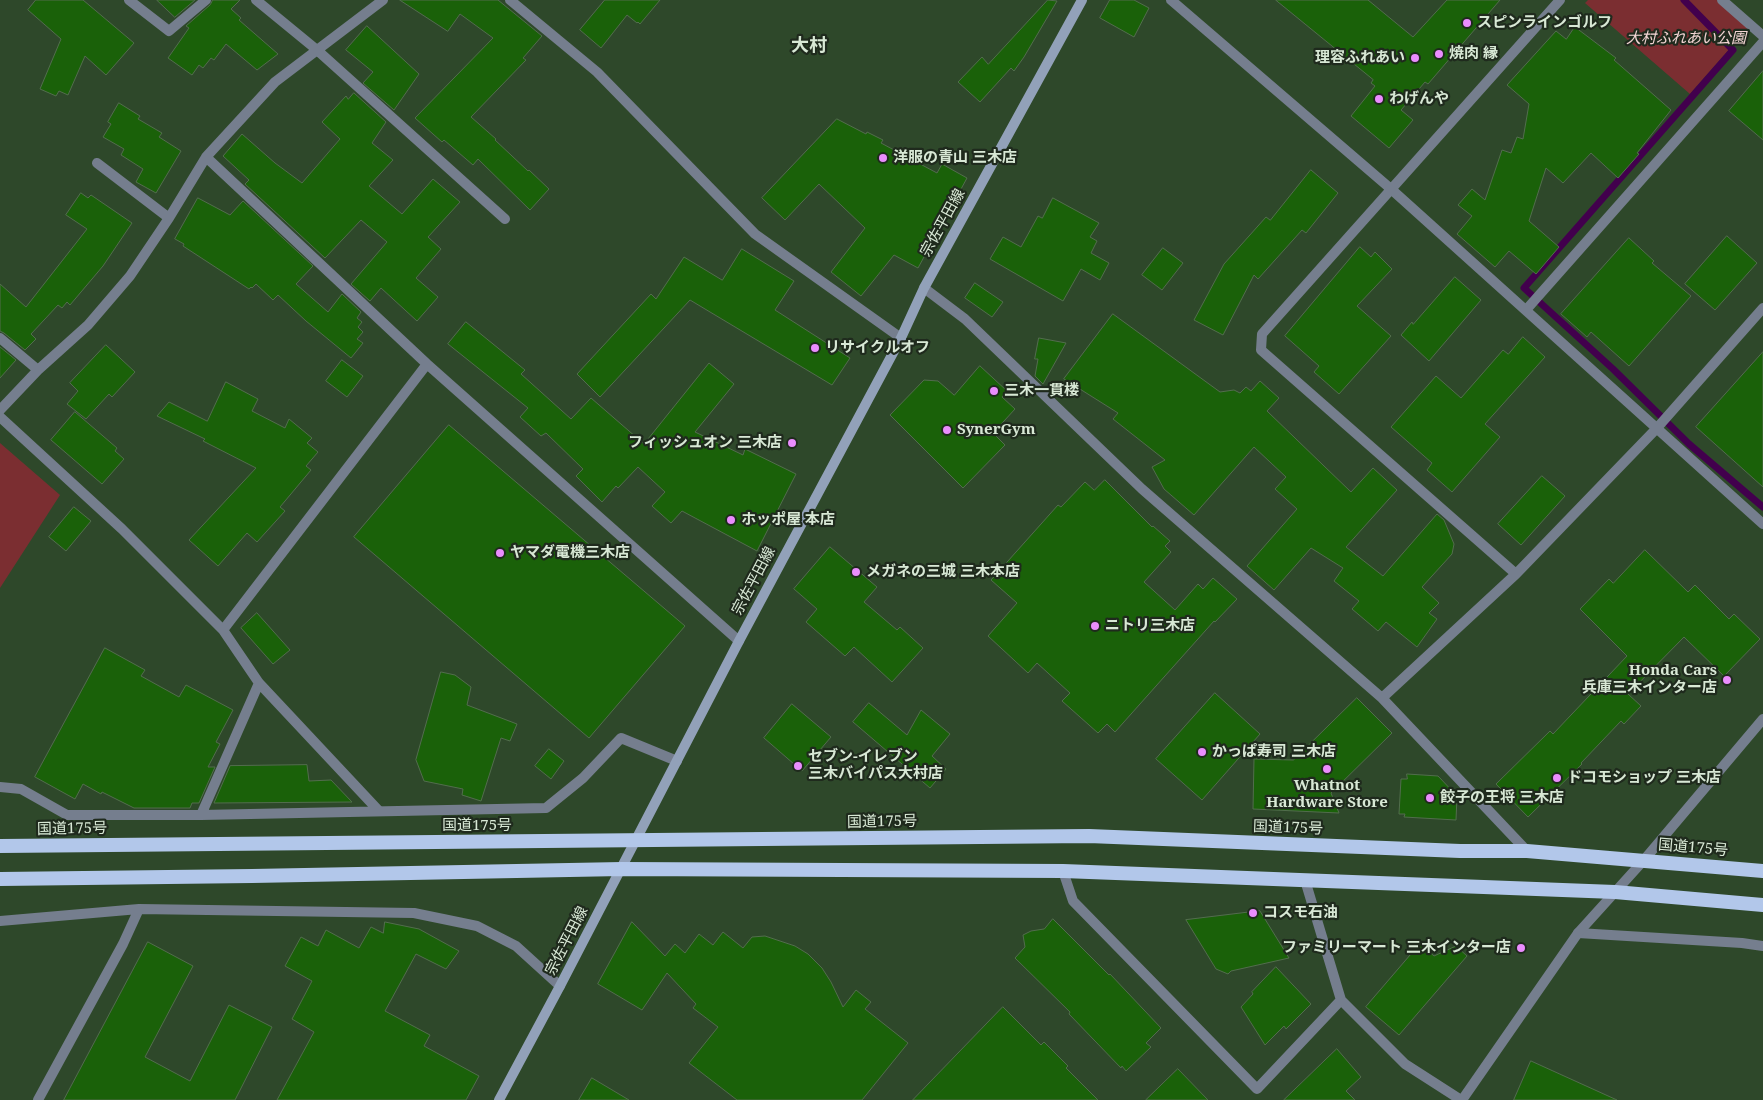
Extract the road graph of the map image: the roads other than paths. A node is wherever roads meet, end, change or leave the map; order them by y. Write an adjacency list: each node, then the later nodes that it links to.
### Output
1 (129, 0): 2 (street)
2 (206, 0)
3 (256, 0): 12 (street)
4 (383, 0): 12 (street)
5 (510, 0): 22 (street)
6 (1082, 0): 18 (main road, 宗佐平田線)
7 (1171, 0): 15 (street)
8 (1560, 0): 15 (street)
9 (1722, 0): 10 (street)
10 (1763, 36)
11 (1763, 42): 20 (street)
12 (317, 50): 13 (street); 17 (street)
13 (206, 157): 16 (street); 23 (street)
14 (97, 163): 16 (street)
15 (1391, 189): 20 (street); 29 (street)
16 (169, 218): 24 (street)
17 (505, 219)
18 (924, 288): 22 (main road, 宗佐平田線); 33 (street)
19 (1763, 308): 27 (street)
20 (1526, 310): 27 (street)
21 (0, 338): 24 (street)
22 (900, 338): 31 (main road, 宗佐平田線)
23 (427, 364): 30 (street); 31 (street)
24 (38, 370): 25 (street)
25 (0, 410)
26 (0, 417): 30 (street)
27 (1657, 428): 28 (street); 29 (street)
28 (1763, 524)
29 (1516, 574): 33 (street)
30 (223, 630): 32 (street)
31 (739, 641): 35 (main road, 宗佐平田線)
32 (259, 683): 37 (street); 38 (street)
33 (1382, 698): 41 (street)
34 (1763, 719): 42 (street)
35 (677, 761): 37 (street); 39 (main road, 宗佐平田線)
36 (0, 787): 38 (street)
37 (378, 810): 38 (street)
38 (201, 815)
39 (636, 841): 40 (highway, 国道175号); 41 (highway, 国道175号); 43 (main road, 宗佐平田線)
40 (0, 846)
41 (1527, 851): 42 (highway, 国道175号)
42 (1644, 860): 45 (highway, 国道175号); 48 (street)
43 (622, 869): 44 (highway); 46 (highway); 54 (main road, 宗佐平田線)
44 (1063, 871): 47 (highway); 55 (street)
45 (1763, 871)
46 (0, 879)
47 (1305, 880): 48 (highway); 55 (street)
48 (1615, 892): 49 (highway); 52 (street)
49 (1763, 905)
50 (139, 909): 51 (street); 54 (street); 56 (street)
51 (0, 921)
52 (1578, 933): 53 (street); 58 (street)
53 (1763, 946)
54 (560, 986): 57 (main road, 宗佐平田線)
55 (1341, 1000): 58 (street)
56 (38, 1100)
57 (499, 1100)
58 (1461, 1100)

